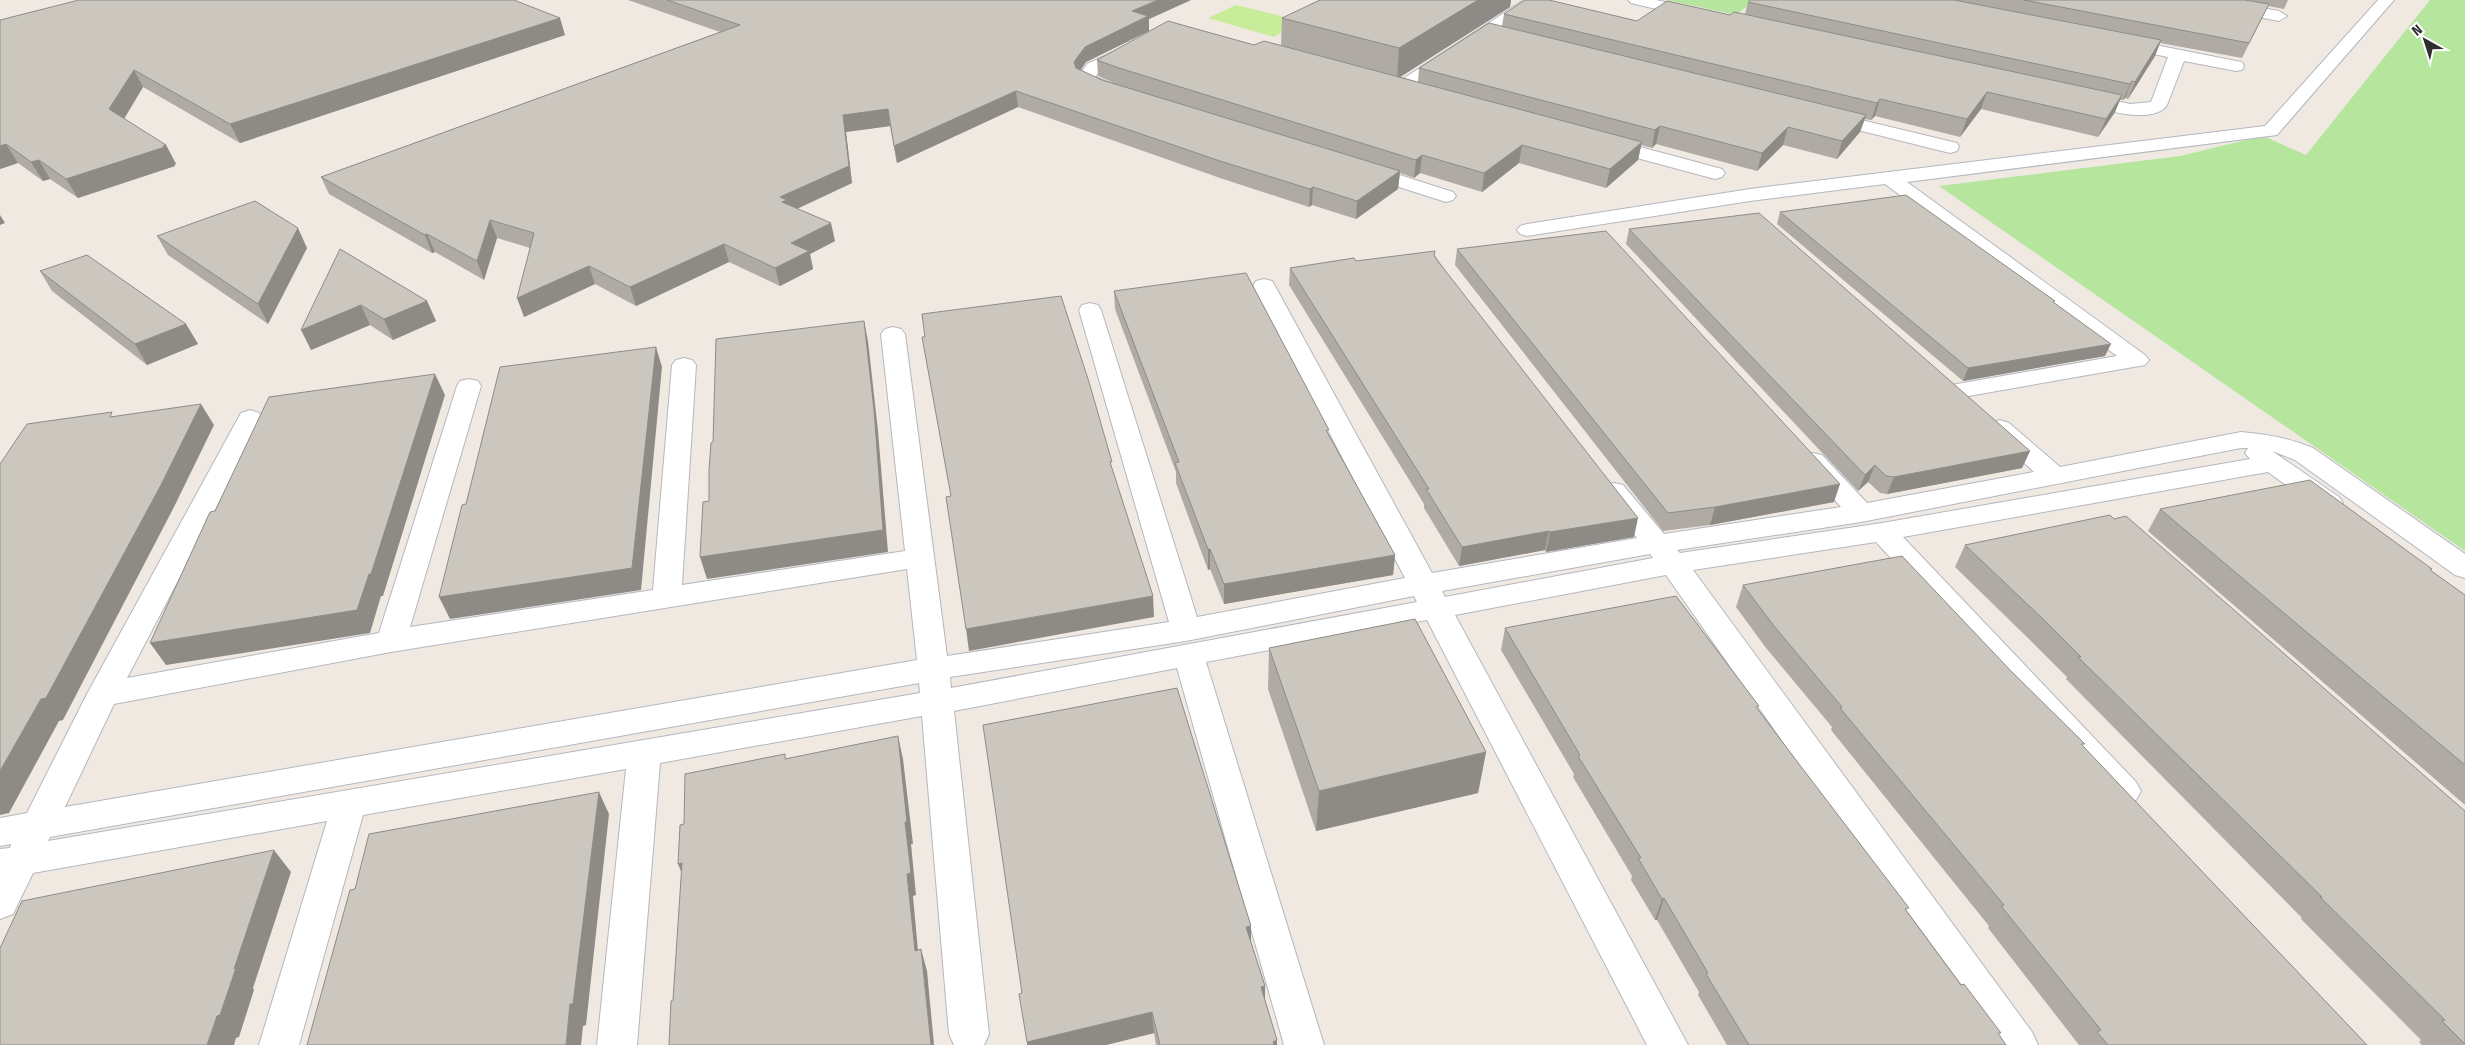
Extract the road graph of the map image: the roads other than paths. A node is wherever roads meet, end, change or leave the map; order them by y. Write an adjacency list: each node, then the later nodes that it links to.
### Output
1 (1534, 0): 7 (street)
2 (1636, 0): 6 (street)
3 (2195, 0): 5 (street)
4 (2386, 0): 23 (street)
5 (2279, 16)
6 (1714, 17)
7 (1484, 32): 8 (street); 14 (street)
8 (1510, 39)
9 (2102, 39): 11 (street)
10 (1148, 40): 17 (street)
11 (2178, 54): 12 (street); 16 (street)
12 (2236, 66)
13 (1379, 83): 14 (street)
14 (1398, 88): 15 (street)
15 (1417, 93)
16 (2064, 94)
17 (1129, 96)
18 (1816, 114): 20 (street)
19 (1590, 139): 22 (street)
20 (1950, 147)
21 (1344, 163): 24 (street)
22 (1715, 173)
23 (1888, 177): 25 (street); 36 (street)
24 (1446, 196)
25 (1527, 230)
26 (1264, 286): 45 (street)
27 (1090, 310): 47 (street)
28 (893, 334): 41 (street)
29 (684, 365): 44 (street)
30 (469, 386): 46 (street)
31 (250, 418): 49 (street)
32 (2241, 440): 34 (street); 36 (street); 43 (street)
33 (1795, 441): 39 (street)
34 (2272, 463): 37 (street); 42 (street)
35 (1601, 474): 40 (street)
36 (2054, 474): 39 (street)
37 (2086, 495): 38 (street); 39 (street)
38 (2116, 521)
39 (1872, 523): 40 (street); 52 (street)
40 (1665, 554): 45 (street); 62 (street)
41 (920, 558): 44 (street); 48 (street)
42 (2421, 567)
43 (2465, 568)
44 (667, 596): 46 (street)
45 (1429, 597): 47 (street); 61 (street)
46 (391, 641): 49 (street)
47 (1188, 643): 48 (street); 60 (street)
48 (935, 685): 50 (street); 53 (street); 57 (street)
49 (103, 694): 53 (street)
50 (644, 754): 51 (street); 59 (street)
51 (349, 804): 55 (street); 58 (street)
52 (2146, 814)
53 (40, 825): 54 (street); 55 (street)
54 (0, 832)
55 (11, 862): 56 (street)
56 (0, 904)
57 (969, 1034)
58 (279, 1045)
59 (617, 1045)
60 (1304, 1045)
61 (1668, 1045)
62 (2018, 1045)

